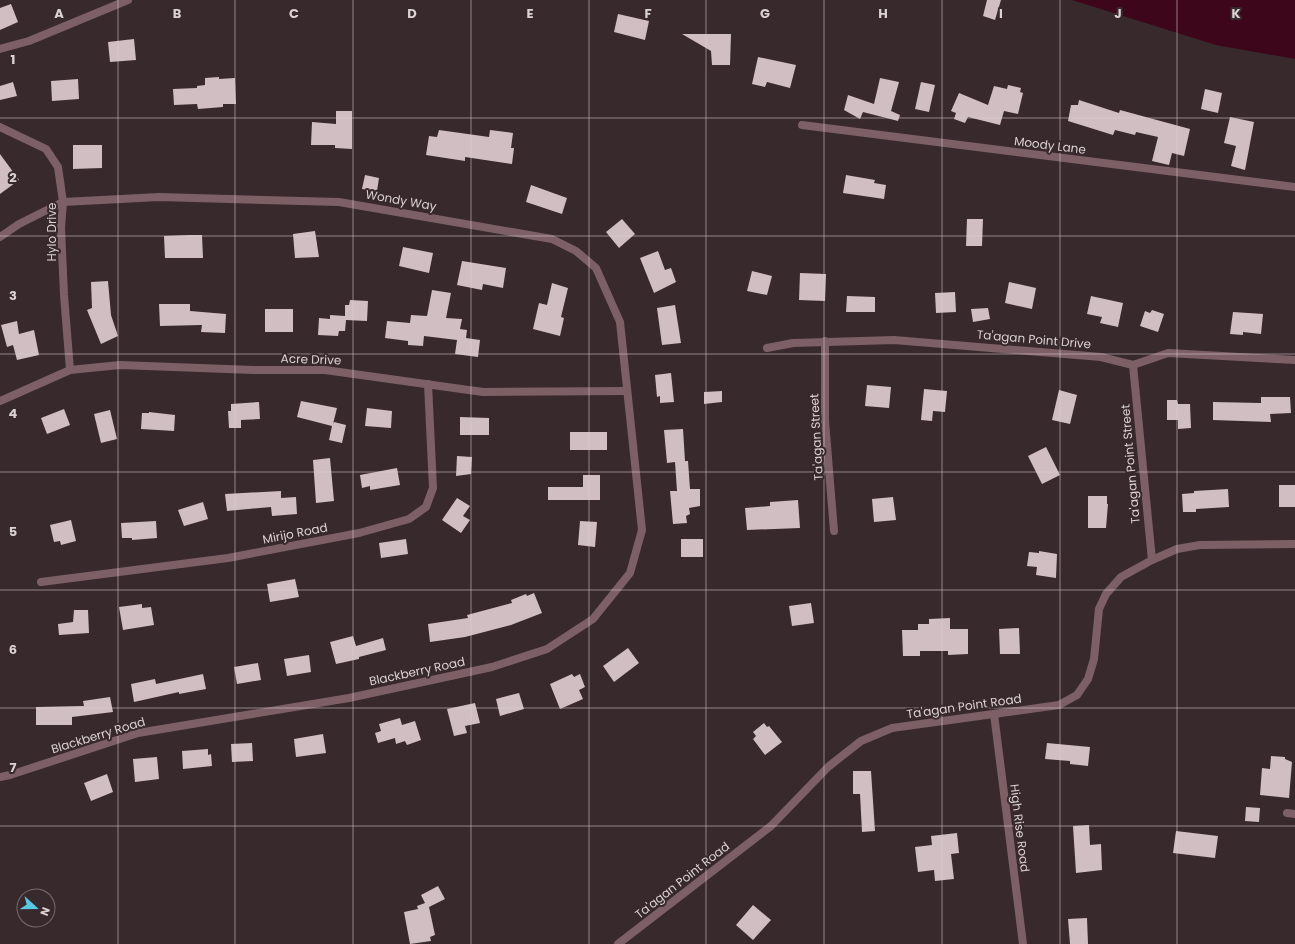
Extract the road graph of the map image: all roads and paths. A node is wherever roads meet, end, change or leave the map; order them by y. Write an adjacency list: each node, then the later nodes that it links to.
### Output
1 (128, 0): 2 (street)
2 (0, 49)
3 (802, 125): 5 (street, Moody Lane)
4 (0, 127): 6 (street, Hylo Drive)
5 (1295, 187)
6 (63, 202): 7 (street); 12 (street, Hylo Drive); 14 (street, Wondy Way)
7 (0, 237)
8 (825, 342): 9 (street, Ta'agan Point Drive); 11 (street, Ta'agan Point Drive); 16 (street, Ta'agan Street)
9 (767, 348)
10 (1295, 360): 11 (street)
11 (1133, 365): 18 (street, Ta'agan Point Street)
12 (70, 370): 13 (street, Acre Drive); 15 (street, Acre Drive)
13 (428, 384): 14 (street, Acre Drive); 19 (street, Mirijo Road)
14 (626, 391): 21 (street, Blackberry Road)
15 (0, 401)
16 (834, 531)
17 (1295, 544): 18 (street, Ta'agan Point Road)
18 (1152, 560): 20 (street, Ta'agan Point Road)
19 (41, 582)
20 (994, 714): 22 (street, Ta'agan Point Road); 23 (street, High Rise Road)
21 (0, 777)
22 (618, 944)
23 (1023, 944)

